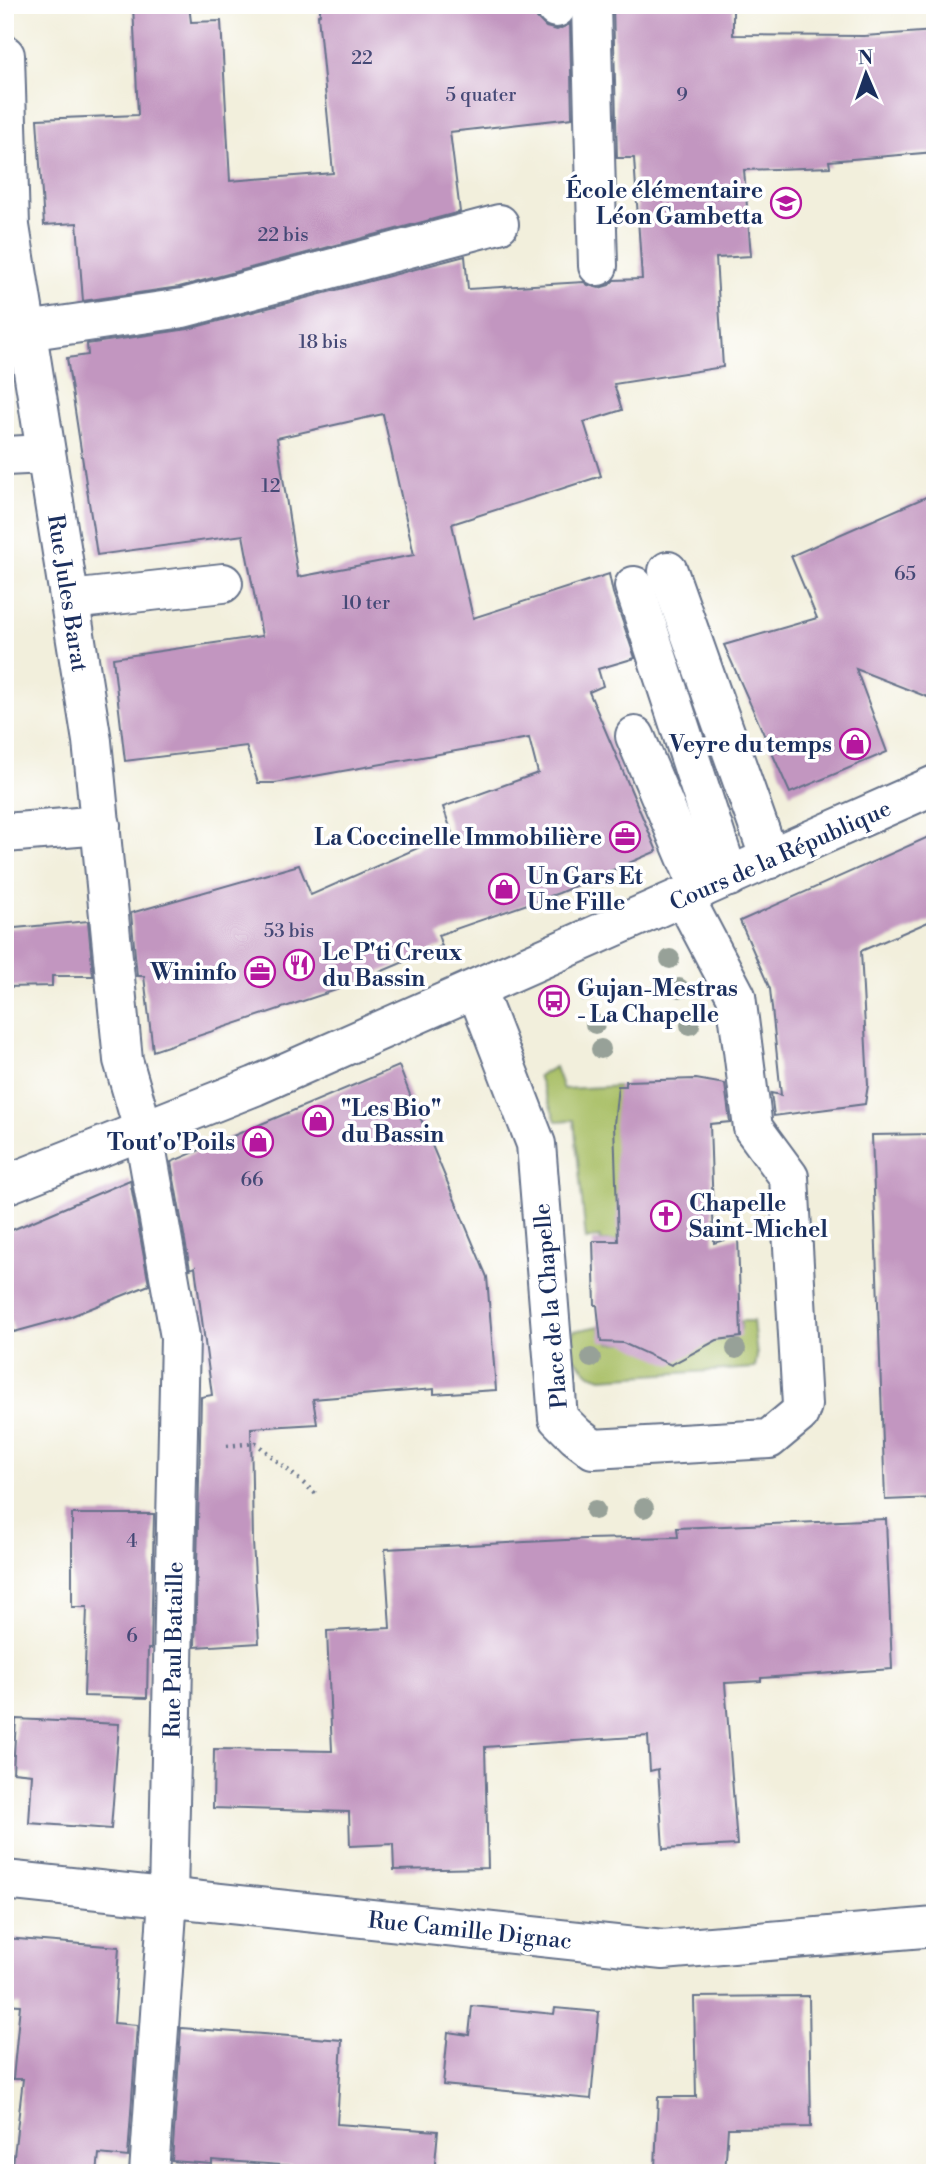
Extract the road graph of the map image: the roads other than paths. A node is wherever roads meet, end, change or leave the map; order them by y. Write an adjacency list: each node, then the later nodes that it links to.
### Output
1 (568, 6): 4 (street)
2 (5, 55): 5 (street, Rue Jules Barat)
3 (499, 223): 5 (street)
4 (598, 266)
5 (16, 331): 6 (street, Rue Jules Barat)
6 (46, 454): 7 (street); 11 (street, Rue Jules Barat)
7 (5, 456)
8 (668, 571): 16 (street)
9 (223, 583): 11 (street)
10 (634, 586): 17 (street)
11 (70, 600): 14 (street, Rue Jules Barat)
12 (635, 736): 17 (street)
13 (935, 785): 16 (street, Cours de la République)
14 (101, 825): 15 (street); 19 (street, Rue Jules Barat)
15 (5, 833)
16 (770, 859): 17 (street, Cours de la République)
17 (704, 888): 18 (street, Cours de la République); 18 (street, Place de la Chapelle)
18 (476, 989): 19 (street, Cours de la République)
19 (143, 1129): 20 (street, Cours de la République); 22 (street, Rue Paul Bataille)
20 (6, 1180)
21 (5, 1880): 22 (street, Rue Camille Dignac)
22 (168, 1898): 23 (street, Rue Camille Dignac); 24 (street, Rue Paul Bataille)
23 (935, 1927)
24 (149, 2173)

